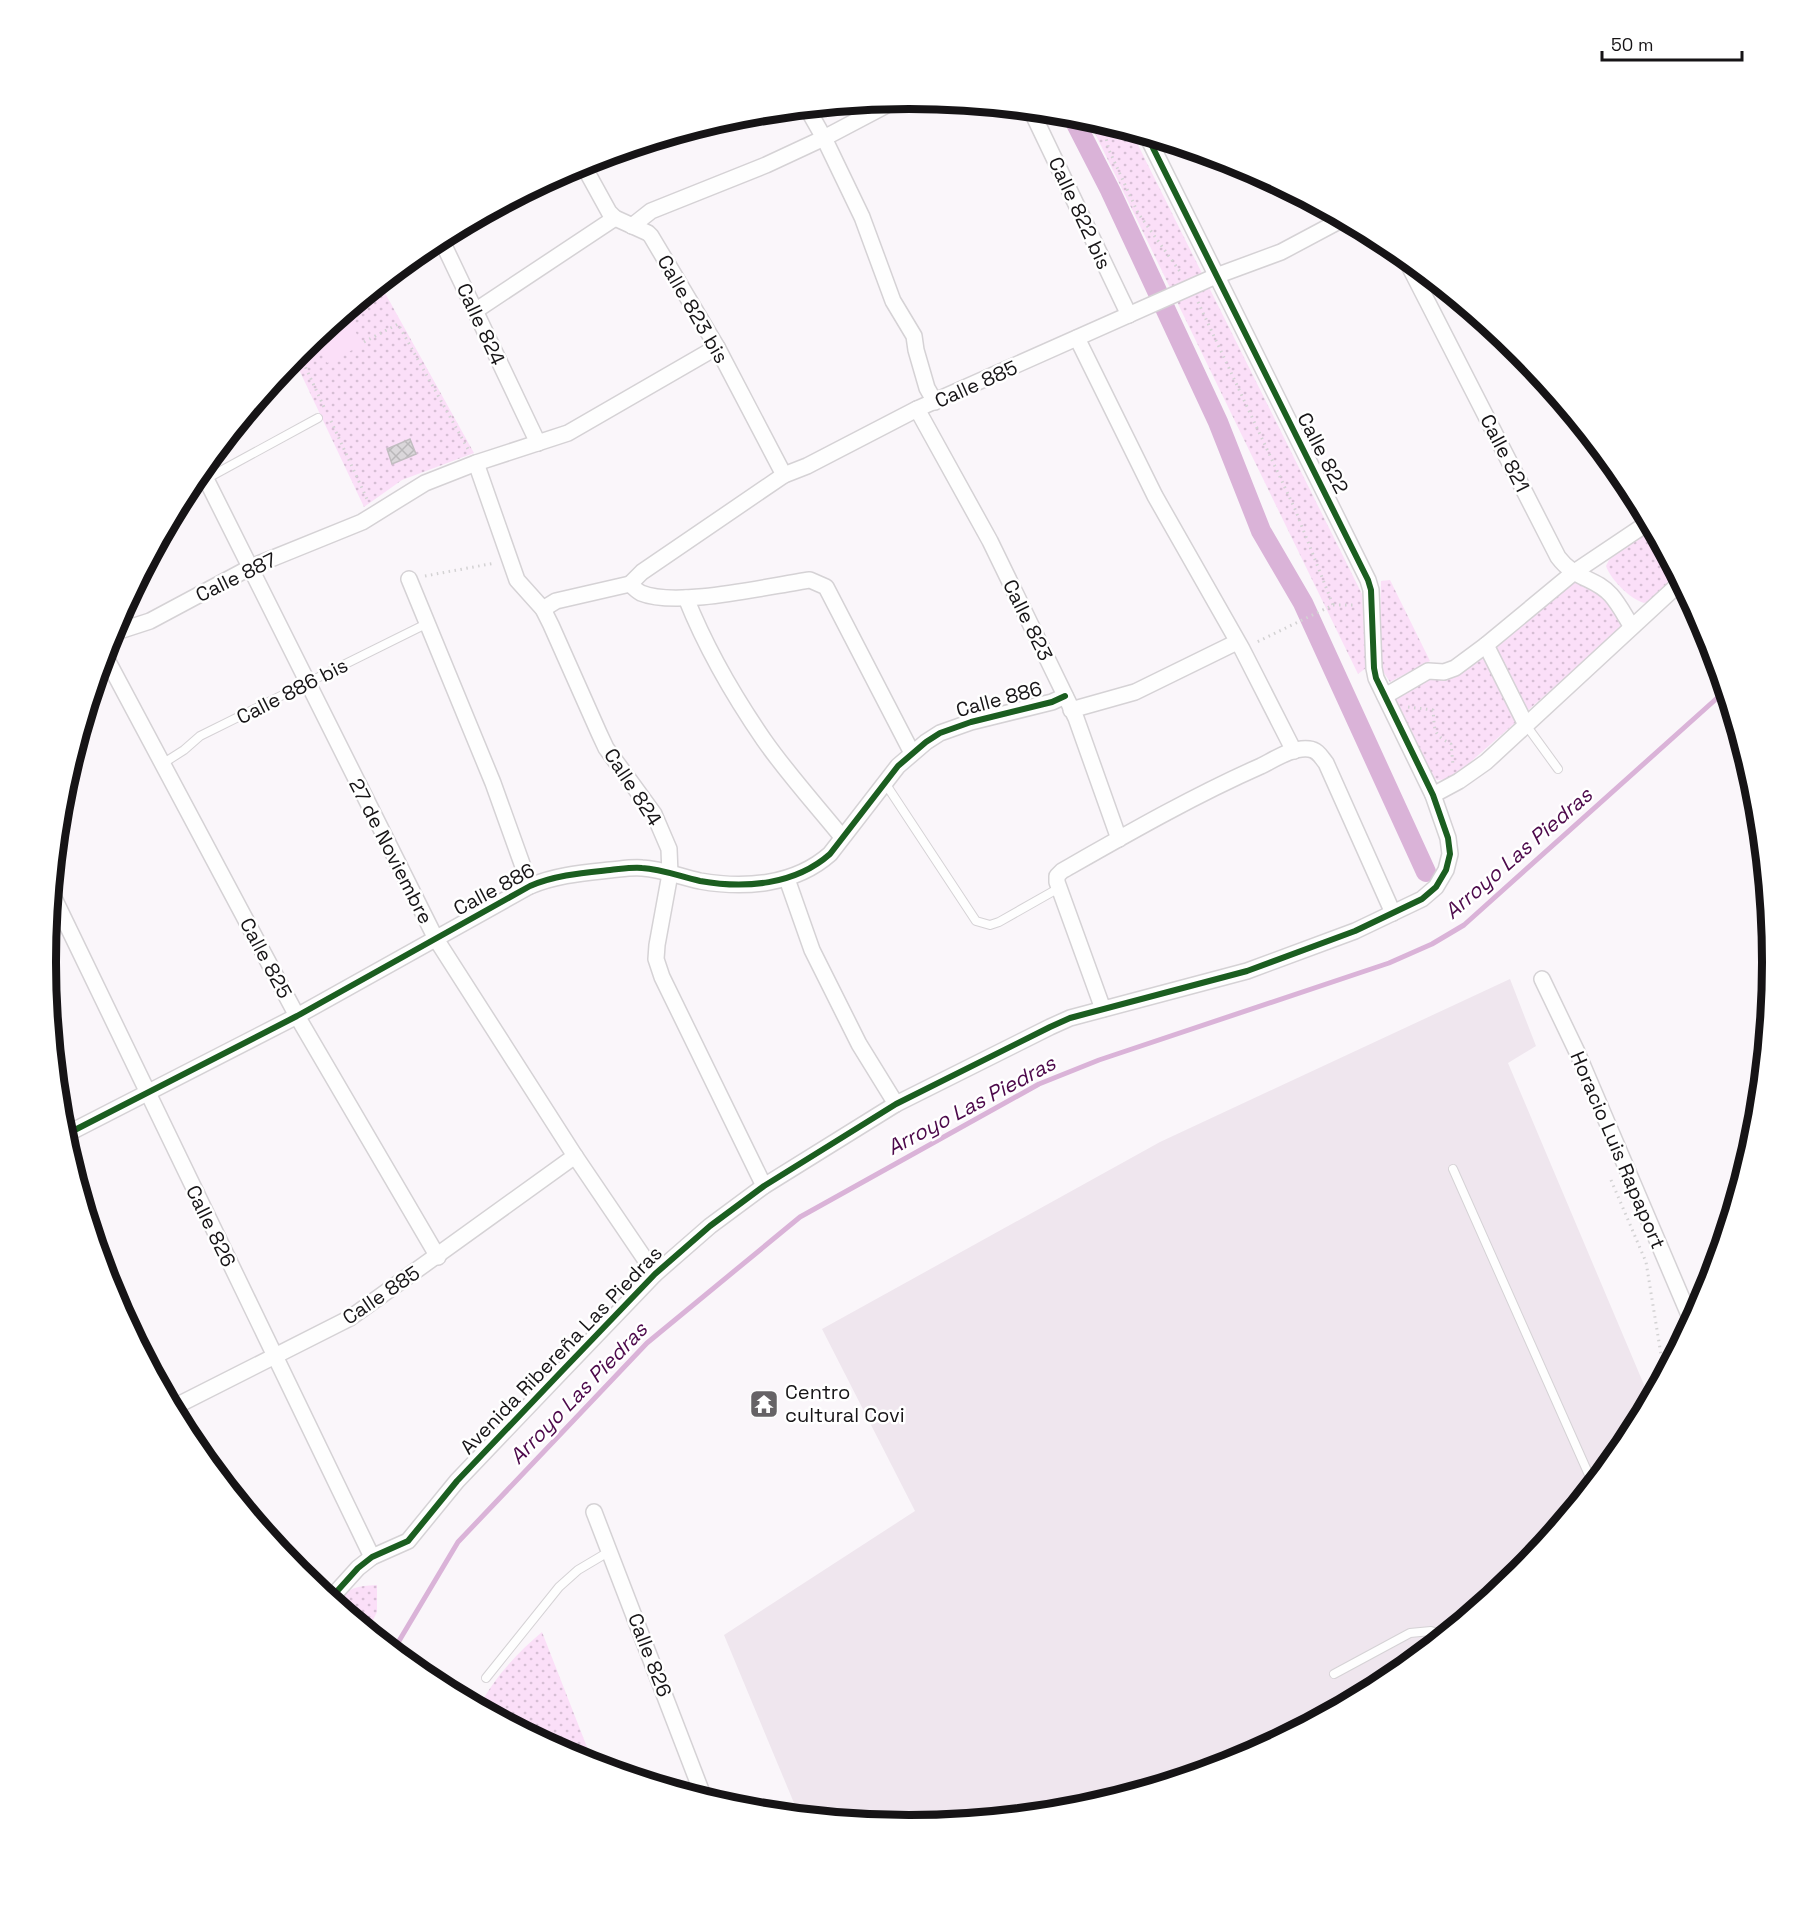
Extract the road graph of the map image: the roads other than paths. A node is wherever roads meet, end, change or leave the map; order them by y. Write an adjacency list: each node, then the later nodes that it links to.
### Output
1 (878, 110): 4 (street)
2 (811, 115): 4 (street)
3 (1035, 118): 14 (street, Calle 822 bis)
4 (824, 138): 9 (street); 17 (street)
5 (1151, 144): 12 (street, Calle 822)
6 (587, 171): 7 (street)
7 (615, 218): 9 (street, Calle 823 bis); 13 (street)
8 (1335, 223): 12 (street, Calle 885)
9 (632, 226): 16 (street, Calle 823 bis)
10 (445, 246): 13 (street, Calle 824)
11 (1413, 273): 27 (street, Calle 821)
12 (1216, 276): 14 (street, Calle 885); 42 (street, Calle 822)
13 (475, 311): 20 (street, Calle 824)
14 (1129, 315): 15 (street, Calle 885)
15 (1077, 339): 17 (street, Calle 885); 38 (street)
16 (717, 347): 20 (street, Calle 887); 23 (street, Calle 823 bis)
17 (935, 402): 18 (street, Calle 885)
18 (917, 410): 23 (street, Calle 885); 43 (street, Calle 823)
19 (318, 418): 22 (lane)
20 (538, 443): 21 (street, Calle 887)
21 (476, 463): 26 (street, Calle 887); 32 (street, Calle 824)
22 (212, 469)
23 (784, 475): 29 (street, Calle 885)
24 (206, 479): 26 (street, 27 de Noviembre)
25 (1643, 526): 27 (street)
26 (251, 567): 35 (street, Calle 887); 41 (street, 27 de Noviembre)
27 (1573, 573): 36 (street, Calle 821); 39 (street)
28 (409, 579): 34 (street)
29 (630, 584): 31 (street); 32 (street)
30 (1675, 587): 36 (street)
31 (686, 598): 46 (street); 51 (street)
32 (543, 609): 53 (street, Calle 824)
33 (126, 622): 35 (street)
34 (426, 624): 41 (lane, Calle 886 bis); 55 (street)
35 (129, 627): 37 (street, Calle 887)
36 (1632, 627): 44 (street)
37 (123, 629)
38 (1240, 645): 43 (street, Calle 886); 45 (street)
39 (1486, 645): 42 (street); 44 (street)
40 (109, 664): 47 (street, Calle 825)
41 (307, 684): 47 (lane, Calle 886 bis); 59 (street, 27 de Noviembre)
42 (1385, 696): 50 (street, Calle 822)
43 (1068, 703): 46 (street, Calle 886); 52 (street, Calle 823)
44 (1526, 726): 48 (lane); 50 (street)
45 (1294, 751): 52 (street); 58 (street)
46 (912, 753): 49 (street, Calle 886)
47 (162, 764): 62 (street, Calle 825)
48 (1558, 769)
49 (885, 783): 51 (street, Calle 886); 56 (lane)
50 (1433, 795): 58 (street, Avenida Ribereña Las Piedras)
51 (842, 837): 54 (street, Calle 886)
52 (1119, 839): 56 (street)
53 (670, 874): 54 (street, Calle 886); 55 (street, Calle 886); 68 (street, Calle 824)
54 (788, 879): 64 (street)
55 (530, 886): 59 (street, Calle 886)
56 (1059, 888): 61 (street)
57 (57, 905): 63 (street, Calle 826)
58 (1393, 913): 61 (street, Avenida Ribereña Las Piedras)
59 (436, 939): 62 (street, Calle 886); 66 (street, 27 de Noviembre)
60 (1542, 979): 71 (street, Horacio Luis Rapaport)
61 (1103, 1009): 64 (street, Avenida Ribereña Las Piedras)
62 (297, 1016): 63 (street, Calle 886); 69 (street, Calle 825)
63 (146, 1092): 65 (street, Calle 886); 72 (street, Calle 826)
64 (896, 1104): 68 (street, Avenida Ribereña Las Piedras)
65 (72, 1131)
66 (575, 1156): 69 (street, Calle 885); 70 (street, 27 de Noviembre)
67 (1453, 1169): 74 (lane)
68 (764, 1186): 70 (street, Avenida Ribereña Las Piedras)
69 (438, 1257): 72 (street, Calle 885)
70 (655, 1274): 77 (street, Avenida Ribereña Las Piedras)
71 (1687, 1311)
72 (275, 1356): 73 (street, Calle 885); 77 (street, Calle 826)
73 (179, 1404)
74 (1590, 1477)
75 (594, 1512): 76 (street, Calle 826)
76 (610, 1551): 81 (lane); 82 (street, Calle 826)
77 (372, 1557): 78 (street, Avenida Ribereña Las Piedras)
78 (335, 1594)
79 (1437, 1633): 80 (lane)
80 (1334, 1674)
81 (486, 1678)
82 (701, 1789)

